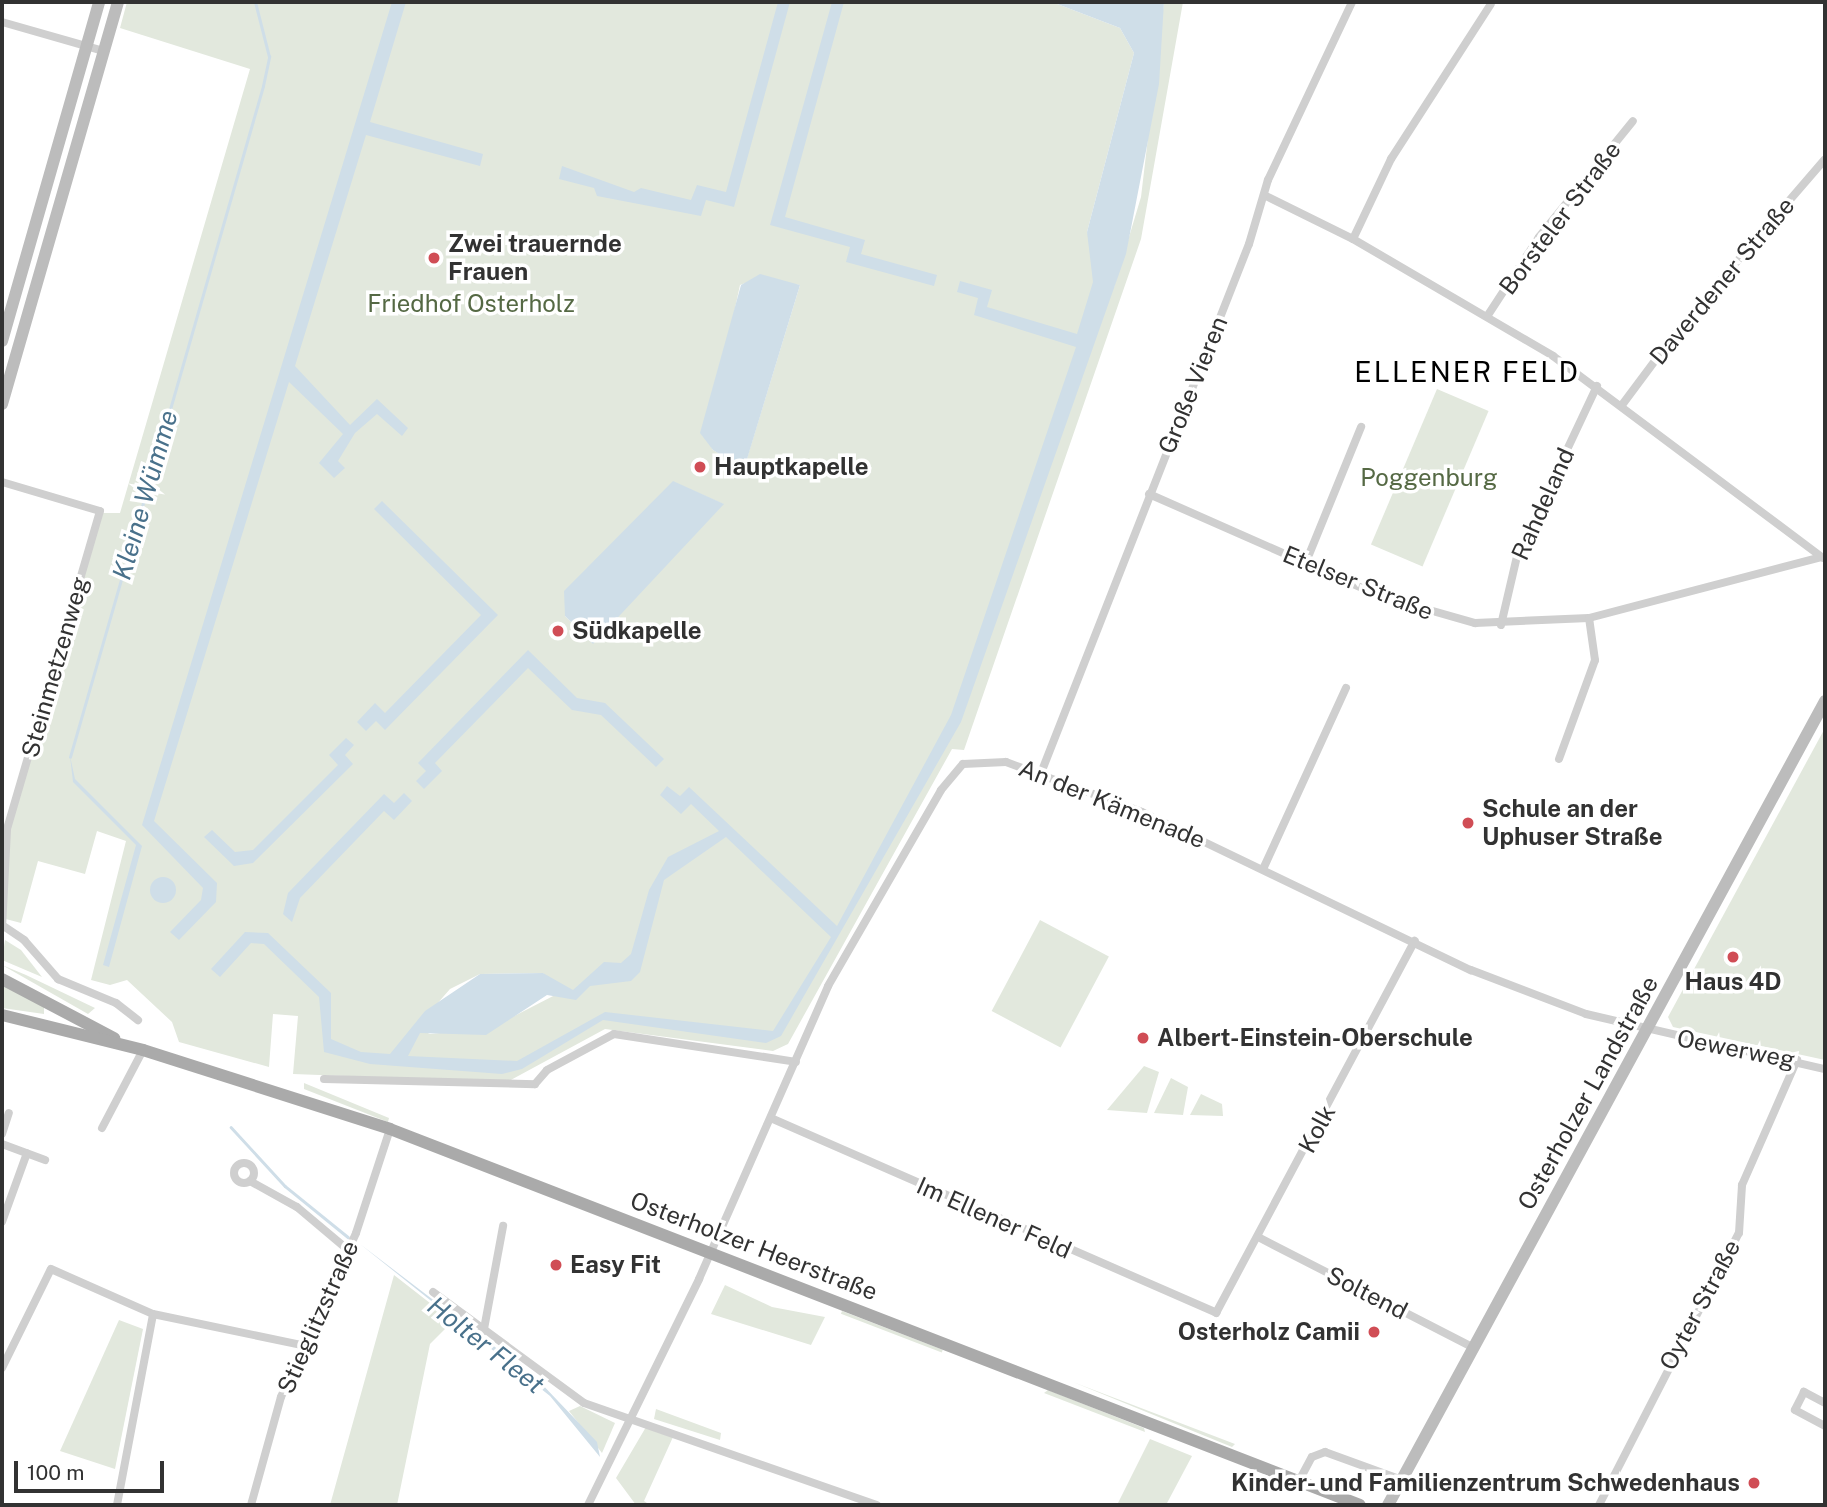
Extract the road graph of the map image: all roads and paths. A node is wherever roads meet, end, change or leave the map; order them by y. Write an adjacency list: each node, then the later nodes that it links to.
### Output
1 (99, 2): 6 (main road)
2 (118, 2): 7 (main road)
3 (1352, 2): 10 (street, Große Vieren)
4 (1491, 4): 11 (street)
5 (2, 22): 6 (street)
6 (86, 46): 7 (street); 13 (main road)
7 (104, 51): 15 (main road)
8 (1633, 121): 12 (street, Borsteler Straße)
9 (1825, 159): 16 (street, Daverdener Straße)
10 (1264, 195): 11 (street); 19 (street, Große Vieren)
11 (1353, 239): 12 (street)
12 (1488, 315): 14 (street)
13 (2, 341)
14 (1597, 386): 16 (street); 23 (street, Rahdeland)
15 (2, 404)
16 (1622, 405): 20 (street)
17 (1361, 427): 21 (street)
18 (2, 482): 29 (street, Steinmetzenweg)
19 (1149, 494): 21 (street, Etelser Straße); 27 (street, Große Vieren)
20 (1823, 558): 22 (street, Etelser Straße)
21 (1306, 562): 23 (street, Etelser Straße)
22 (1589, 618): 23 (street, Etelser Straße); 26 (street)
23 (1501, 625)
24 (1346, 688): 28 (street)
25 (1825, 701): 36 (main road, Osterholzer Landstraße)
26 (1559, 758)
27 (1041, 773): 28 (street, An der Kämenade); 40 (street, An der Kämenade)
28 (1264, 867): 30 (street, An der Kämenade)
29 (2, 926): 34 (street, Steinmetzenweg)
30 (1415, 941): 36 (street, An der Kämenade); 54 (street, Kolk)
31 (2, 979): 32 (main road, Osterholzer Heerstraße)
32 (52, 1003): 35 (main road); 37 (main road, Osterholzer Heerstraße)
33 (2, 1015): 35 (main road, Osterholzer Heerstraße)
34 (138, 1020)
35 (40, 1024): 37 (main road, Osterholzer Heerstraße)
36 (1645, 1032): 39 (street, Oewerweg); 62 (main road, Osterholzer Landstraße)
37 (126, 1046): 38 (main road, Osterholzer Heerstraße)
38 (143, 1050): 45 (street); 46 (main road, Osterholzer Heerstraße)
39 (1797, 1060): 41 (street, Oewerweg); 75 (street, Oyter Straße)
40 (796, 1062): 42 (street); 44 (street, An der Kämenade)
41 (1825, 1069)
42 (324, 1079)
43 (9, 1113): 47 (street)
44 (774, 1119): 56 (street, An der Kämenade); 58 (street, Im Ellener Feld)
45 (102, 1128)
46 (390, 1129): 55 (street, Stieglitzstraße); 56 (main road, Osterholzer Heerstraße)
47 (2, 1134)
48 (2, 1144): 49 (street)
49 (27, 1153): 50 (street); 52 (street)
50 (45, 1160)
51 (250, 1181): 55 (street)
52 (2, 1222)
53 (503, 1226): 60 (street)
54 (1260, 1238): 58 (street, Kolk); 62 (street, Soltend)
55 (348, 1250): 61 (street, Stieglitzstraße)
56 (711, 1251): 65 (street, An der Kämenade); 68 (main road, Osterholzer Heerstraße)
57 (433, 1292): 60 (street)
58 (1216, 1313)
59 (153, 1314): 61 (street); 63 (street); 69 (street)
60 (484, 1329): 65 (street)
61 (301, 1345): 70 (street, Stieglitzstraße)
62 (1474, 1348): 67 (main road, Osterholzer Landstraße)
63 (2, 1368)
64 (1825, 1403): 66 (street)
65 (632, 1417): 71 (street, An der Kämenade); 72 (street)
66 (1825, 1426)
67 (1402, 1480): 68 (street); 74 (main road, Osterholzer Landstraße)
68 (1299, 1481): 73 (main road, Osterholzer Heerstraße)
69 (117, 1505)
70 (251, 1505)
71 (587, 1505)
72 (877, 1505)
73 (1360, 1505)
74 (1388, 1505)
75 (1599, 1505)

